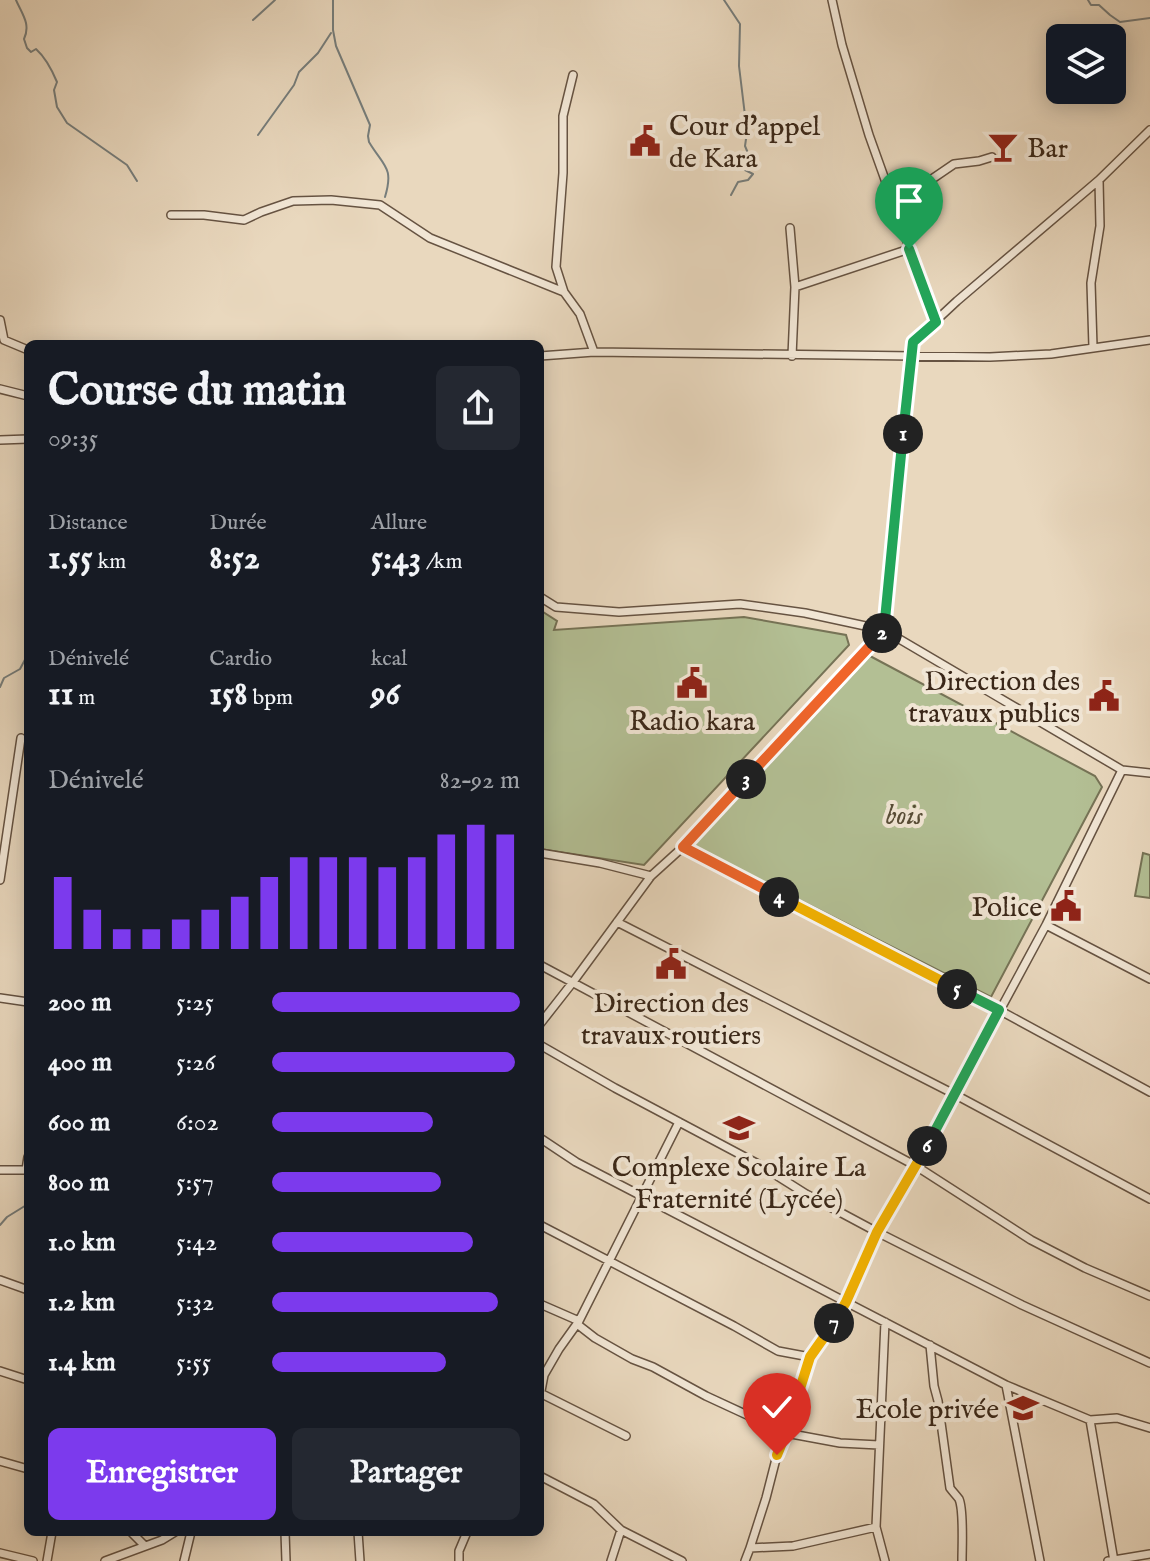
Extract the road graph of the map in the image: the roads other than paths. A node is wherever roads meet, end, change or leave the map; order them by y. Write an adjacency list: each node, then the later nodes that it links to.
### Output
1 (832, 0): 6 (street)
2 (573, 75): 11 (street)
3 (1150, 130): 5 (street)
4 (992, 157): 6 (street)
5 (1099, 180): 13 (street); 15 (street)
6 (894, 205): 9 (street)
7 (171, 215): 11 (street)
8 (790, 228): 10 (street)
9 (909, 249): 10 (street); 13 (street)
10 (795, 287): 19 (street)
11 (564, 292): 17 (street)
12 (0, 320): 16 (street)
13 (936, 322): 20 (street)
14 (1150, 340): 15 (street)
15 (1093, 347): 20 (street)
16 (24, 348)
17 (594, 352): 18 (street); 19 (street)
18 (544, 356)
19 (792, 356): 20 (street)
20 (911, 356): 26 (street)
21 (0, 389): 22 (street)
22 (24, 395)
23 (24, 439): 24 (street)
24 (0, 440)
25 (544, 600): 26 (street)
26 (884, 630): 28 (street); 32 (street)
27 (21, 738): 30 (street)
28 (1122, 770): 29 (street); 37 (street)
29 (1150, 773)
30 (11, 804): 31 (street); 35 (street)
31 (0, 806)
32 (683, 847): 34 (street); 43 (street)
33 (544, 854): 34 (street)
34 (651, 876): 36 (street)
35 (0, 880)
36 (617, 922): 40 (street); 47 (street)
37 (1046, 925): 39 (street); 43 (street)
38 (544, 967): 40 (street)
39 (1150, 979)
40 (573, 982): 44 (street); 50 (street)
41 (0, 998): 42 (street)
42 (24, 1001)
43 (999, 1010): 46 (street); 47 (street)
44 (544, 1019)
45 (544, 1047): 48 (street)
46 (1150, 1092)
47 (954, 1094): 50 (street); 54 (street)
48 (679, 1122): 53 (street); 56 (street)
49 (544, 1141): 53 (street)
50 (916, 1166): 56 (street); 60 (street)
51 (0, 1170): 52 (street)
52 (24, 1170)
53 (641, 1196): 57 (street); 61 (street)
54 (1150, 1199)
55 (544, 1227): 57 (street)
56 (877, 1232): 61 (street); 67 (street)
57 (608, 1261): 64 (street); 66 (street)
58 (0, 1280): 59 (street)
59 (24, 1289)
60 (1150, 1296)
61 (846, 1302): 63 (street); 66 (street)
62 (544, 1306): 64 (street)
63 (885, 1322): 65 (street); 77 (street)
64 (578, 1323): 69 (street); 75 (street)
65 (930, 1345): 71 (street); 106 (street)
66 (810, 1357): 75 (street)
67 (1150, 1363)
68 (0, 1371): 70 (street)
69 (544, 1375)
70 (24, 1379)
71 (1006, 1385): 73 (street); 107 (street)
72 (544, 1397): 76 (street)
73 (1090, 1420): 74 (street); 94 (street)
74 (1150, 1428)
75 (786, 1433): 77 (street); 91 (street)
76 (626, 1436)
77 (879, 1445): 81 (street)
78 (0, 1461): 79 (street)
79 (24, 1468)
80 (544, 1478): 82 (street)
81 (876, 1527): 91 (street); 105 (street)
82 (621, 1530): 102 (street); 103 (street)
83 (51, 1536): 96 (street)
84 (135, 1536): 90 (street)
85 (168, 1536): 90 (street)
86 (190, 1536): 98 (street)
87 (285, 1536): 99 (street)
88 (358, 1536): 100 (street)
89 (465, 1536): 101 (street)
90 (144, 1545): 97 (street)
91 (750, 1548): 104 (street)
92 (0, 1553): 95 (street)
93 (1150, 1554): 94 (street)
94 (1114, 1560): 108 (street)
95 (33, 1561)
96 (47, 1561)
97 (105, 1561)
98 (184, 1561)
99 (286, 1561)
100 (360, 1561)
101 (459, 1561)
102 (611, 1561)
103 (682, 1561)
104 (745, 1561)
105 (885, 1561)
106 (962, 1561)
107 (1040, 1561)
108 (1108, 1561)

